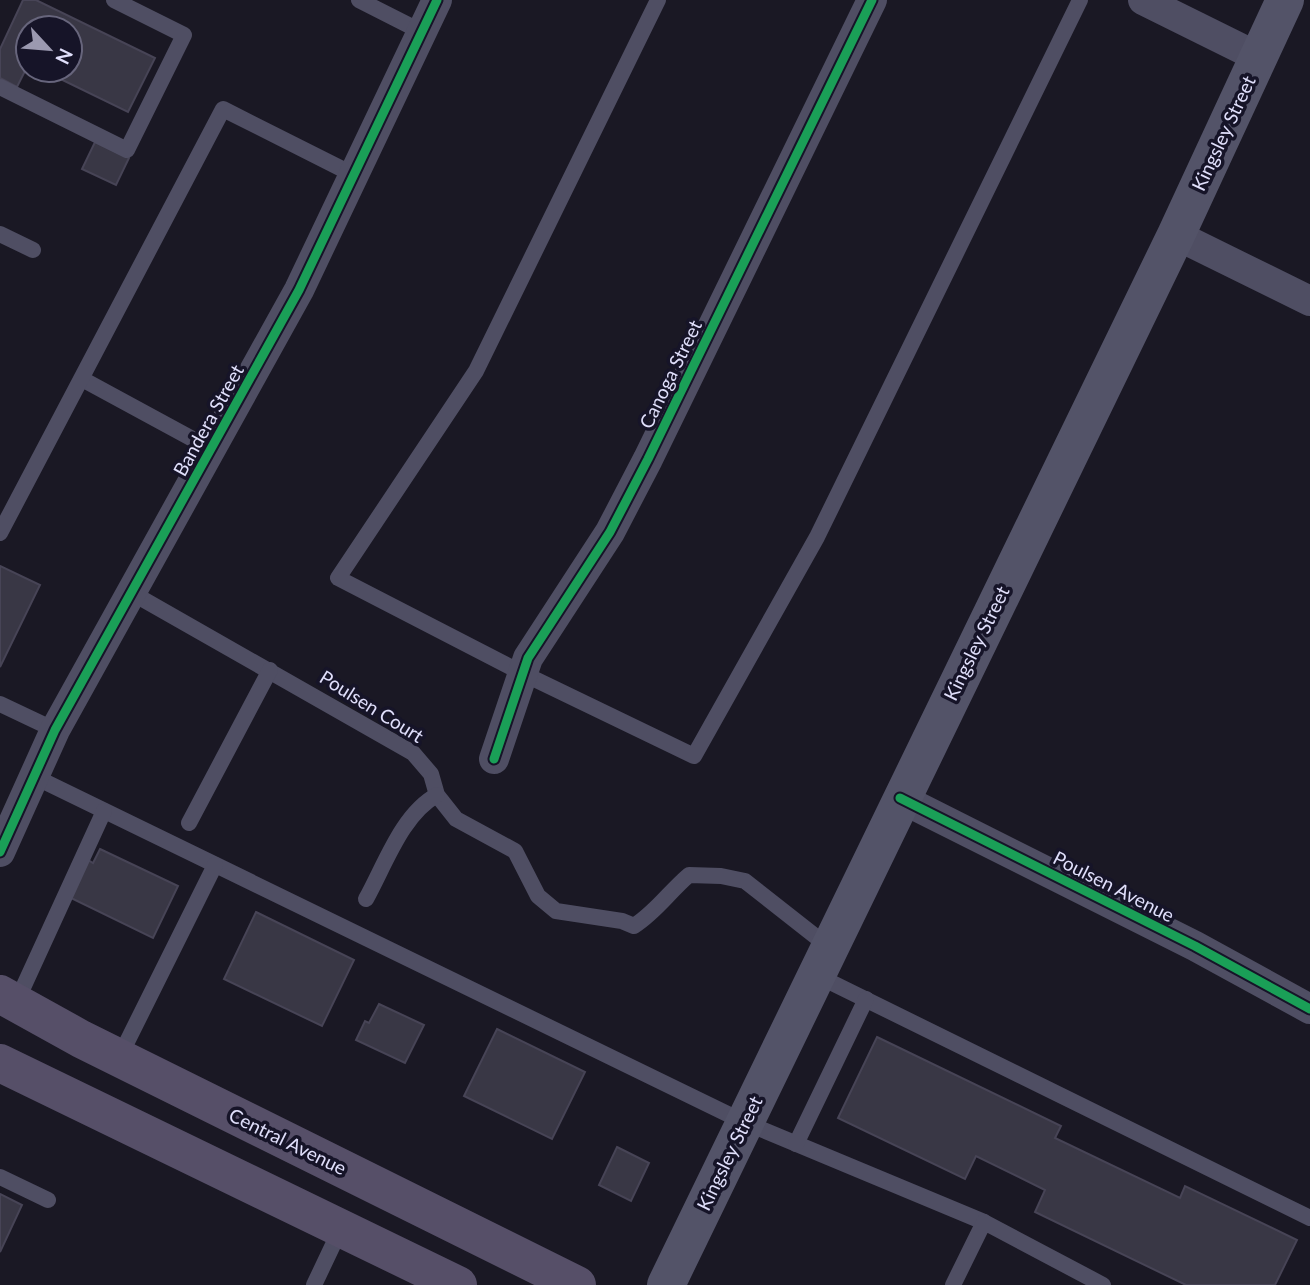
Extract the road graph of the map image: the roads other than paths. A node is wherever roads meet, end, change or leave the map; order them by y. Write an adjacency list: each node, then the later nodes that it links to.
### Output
1 (114, 0): 11 (lane)
2 (359, 0): 9 (lane)
3 (438, 0): 9 (street, Bandera Street)
4 (658, 0): 22 (lane)
5 (872, 0): 22 (street, Canoga Street)
6 (1080, 0): 22 (lane)
7 (1143, 0): 10 (street)
8 (1285, 0): 10 (main road, Kingsley Street)
9 (422, 32): 12 (street, Bandera Street)
10 (1258, 57): 14 (main road, Kingsley Street)
11 (0, 87)
12 (354, 175): 17 (lane); 18 (street, Bandera Street)
13 (0, 234): 15 (lane)
14 (1176, 235): 16 (street); 28 (main road, Kingsley Street)
15 (33, 250)
16 (1310, 301)
17 (82, 379): 18 (lane); 19 (lane)
18 (211, 449): 20 (street, Bandera Street)
19 (0, 533)
20 (132, 593): 21 (lane, Poulsen Court); 24 (street, Bandera Street)
21 (270, 670): 27 (lane, Poulsen Court); 30 (lane)
22 (522, 673): 25 (street, Canoga Street)
23 (0, 704): 24 (lane)
24 (55, 730): 26 (street, Bandera Street)
25 (494, 759)
26 (33, 776): 29 (lane); 31 (street, Bandera Street)
27 (437, 795): 33 (lane); 34 (lane, Poulsen Court)
28 (900, 799): 34 (main road, Kingsley Street); 37 (street, Poulsen Avenue)
29 (104, 811): 32 (lane); 35 (lane)
30 (189, 823)
31 (0, 852)
32 (215, 865): 38 (lane); 40 (lane)
33 (366, 899)
34 (822, 961): 36 (lane); 40 (main road, Kingsley Street)
35 (8, 999): 38 (main road, Central Avenue)
36 (866, 999): 41 (lane); 44 (lane)
37 (1310, 1009)
38 (119, 1058): 49 (main road, Central Avenue)
39 (0, 1063): 46 (main road)
40 (744, 1122): 41 (lane); 50 (main road, Kingsley Street)
41 (796, 1144): 45 (lane)
42 (0, 1177): 43 (lane)
43 (48, 1200)
44 (1310, 1218)
45 (984, 1222): 51 (lane); 52 (lane)
46 (341, 1228): 47 (lane); 48 (main road)
47 (314, 1285)
48 (458, 1285)
49 (577, 1285)
50 (666, 1285)
51 (953, 1285)
52 (1103, 1285)

